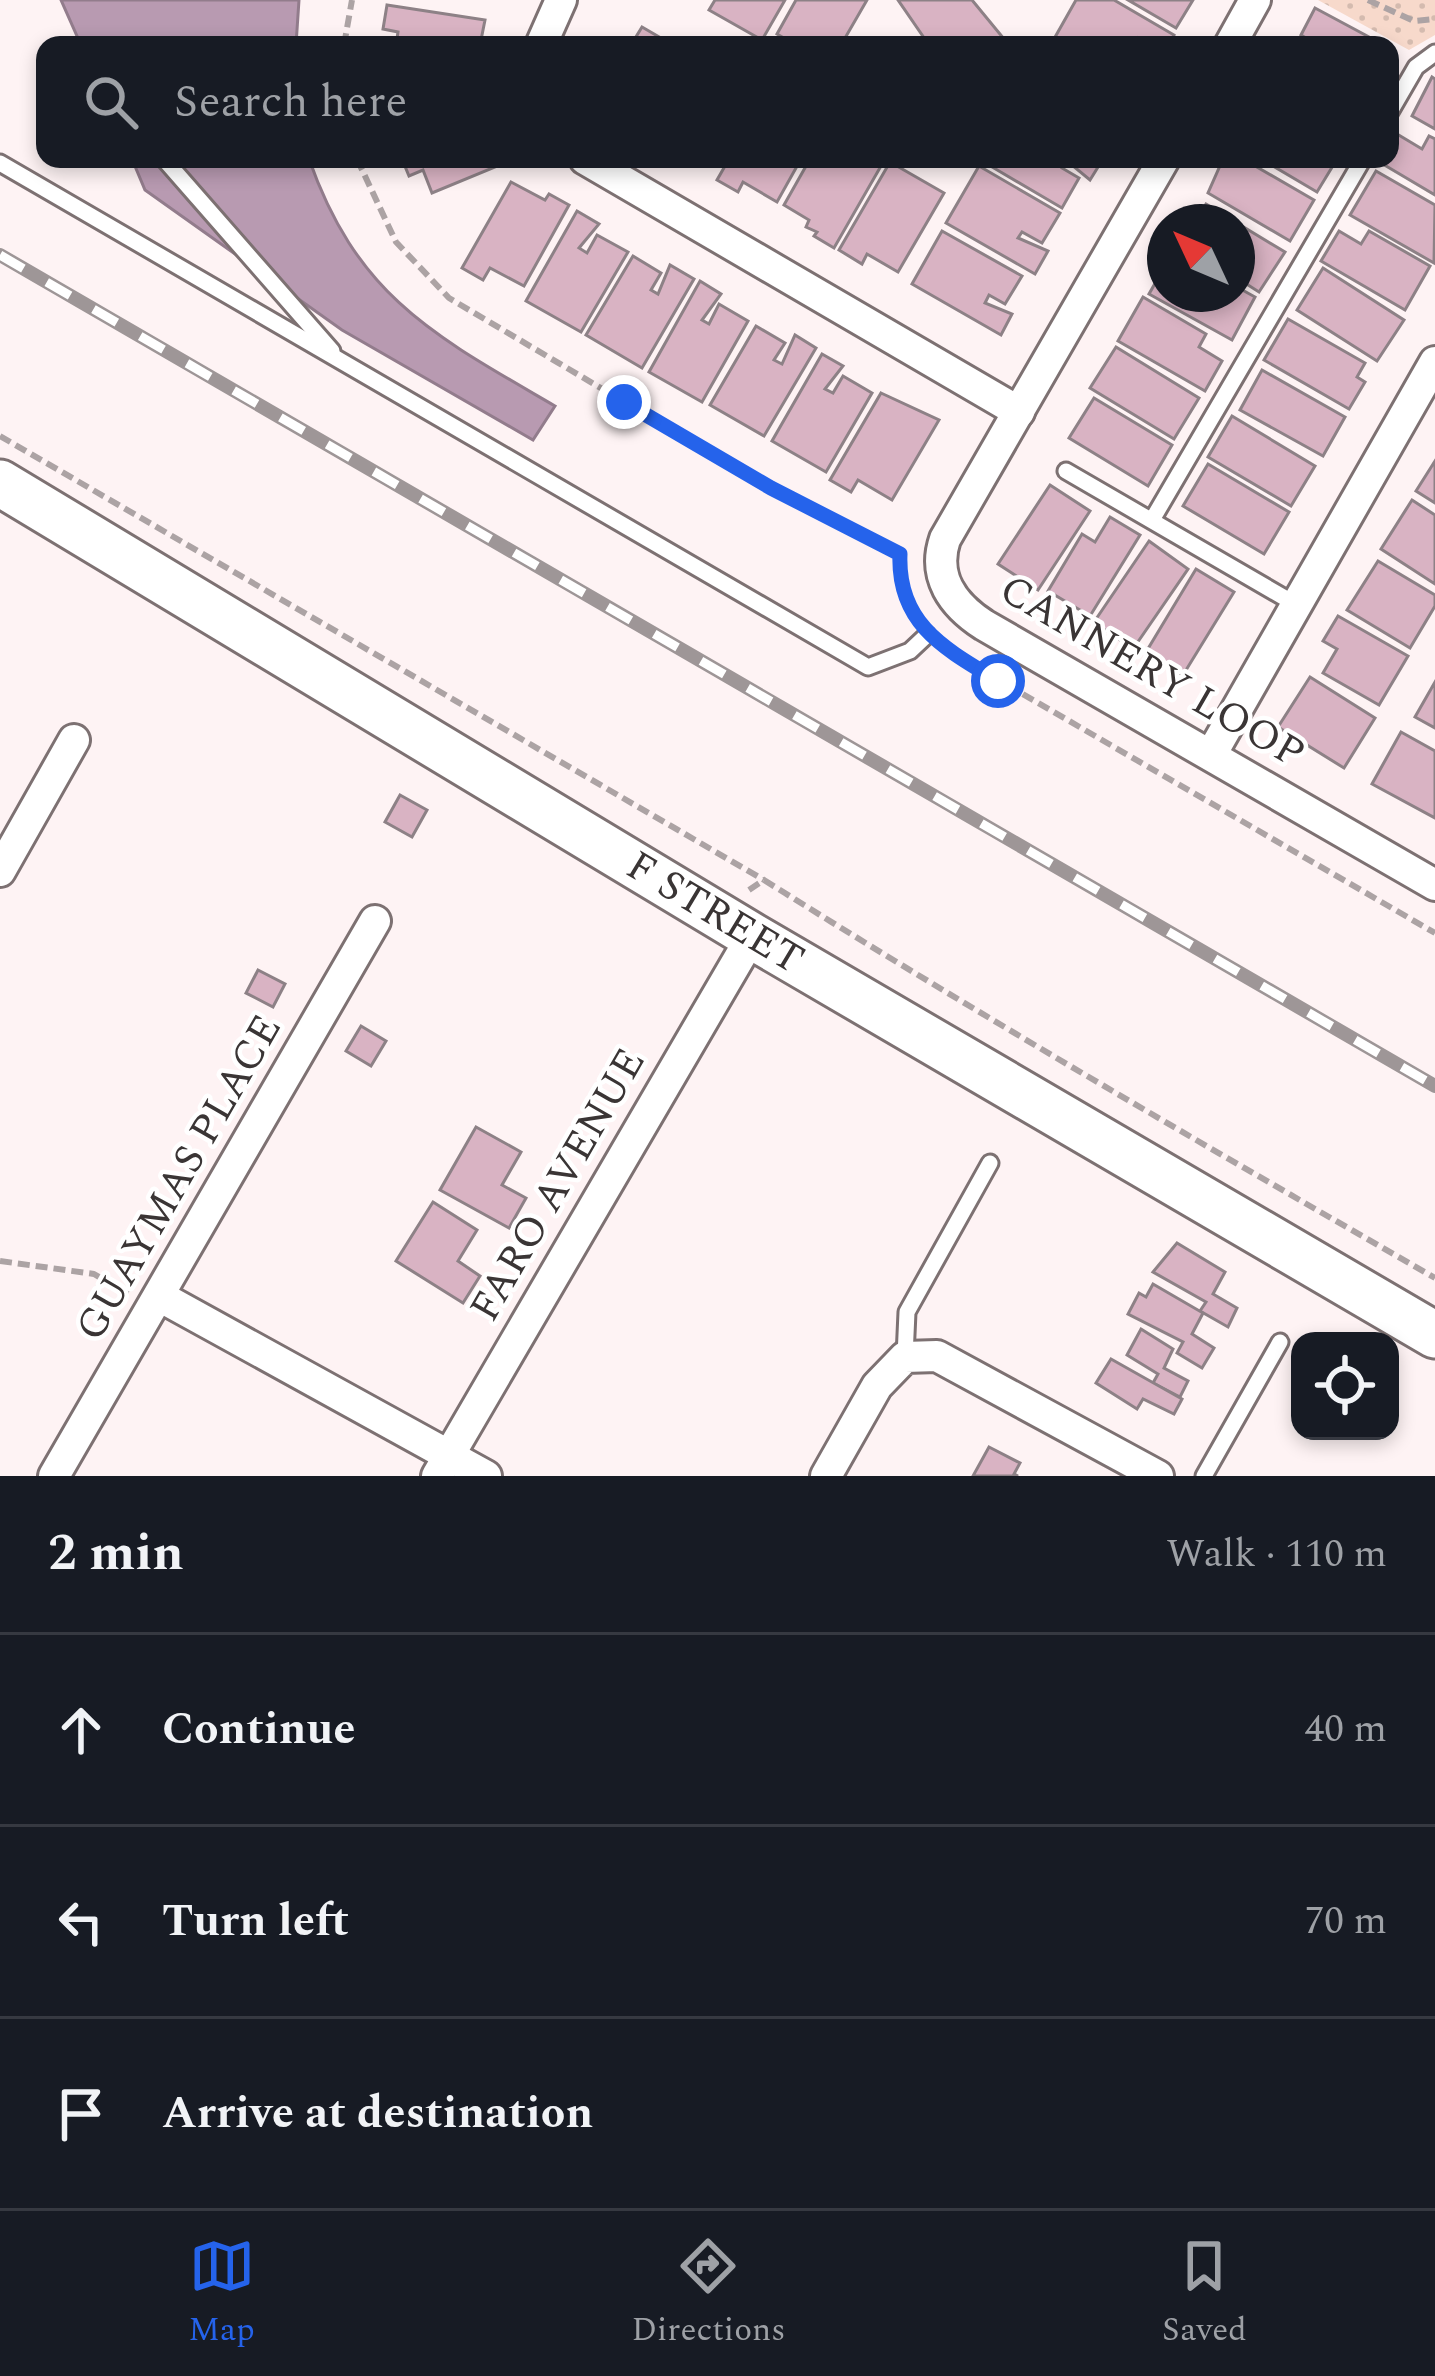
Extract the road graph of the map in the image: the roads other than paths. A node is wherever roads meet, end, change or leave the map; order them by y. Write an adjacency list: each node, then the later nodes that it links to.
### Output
1 (561, 0): 3 (street)
2 (1255, 0): 4 (street)
3 (545, 36)
4 (1234, 36)
5 (1435, 53): 6 (lane)
6 (1399, 96)
7 (0, 164): 12 (lane)
8 (172, 168): 12 (lane)
9 (600, 168): 14 (street)
10 (1159, 168): 14 (street, CANNERY LOOP)
11 (1358, 168): 17 (lane)
12 (340, 361): 19 (lane)
13 (1435, 362): 18 (street)
14 (1018, 412): 21 (street, CANNERY LOOP)
15 (1066, 471): 17 (lane)
16 (0, 483): 25 (street, F STREET)
17 (1152, 520): 18 (lane)
18 (1297, 605): 21 (street)
19 (927, 634)
20 (74, 740): 22 (street)
21 (1212, 753): 23 (street, CANNERY LOOP)
22 (0, 871)
23 (1435, 885)
24 (376, 921): 27 (street, GUAYMAS PLACE)
25 (752, 936): 28 (street, F STREET); 31 (street, FARO AVENUE)
26 (990, 1162): 30 (lane)
27 (157, 1303): 31 (street); 32 (street, GUAYMAS PLACE)
28 (1435, 1335)
29 (1280, 1342): 36 (lane)
30 (904, 1357): 34 (street); 35 (street)
31 (443, 1466): 33 (street)
32 (54, 1476)
33 (486, 1476)
34 (826, 1476)
35 (1158, 1476)
36 (1204, 1476)

